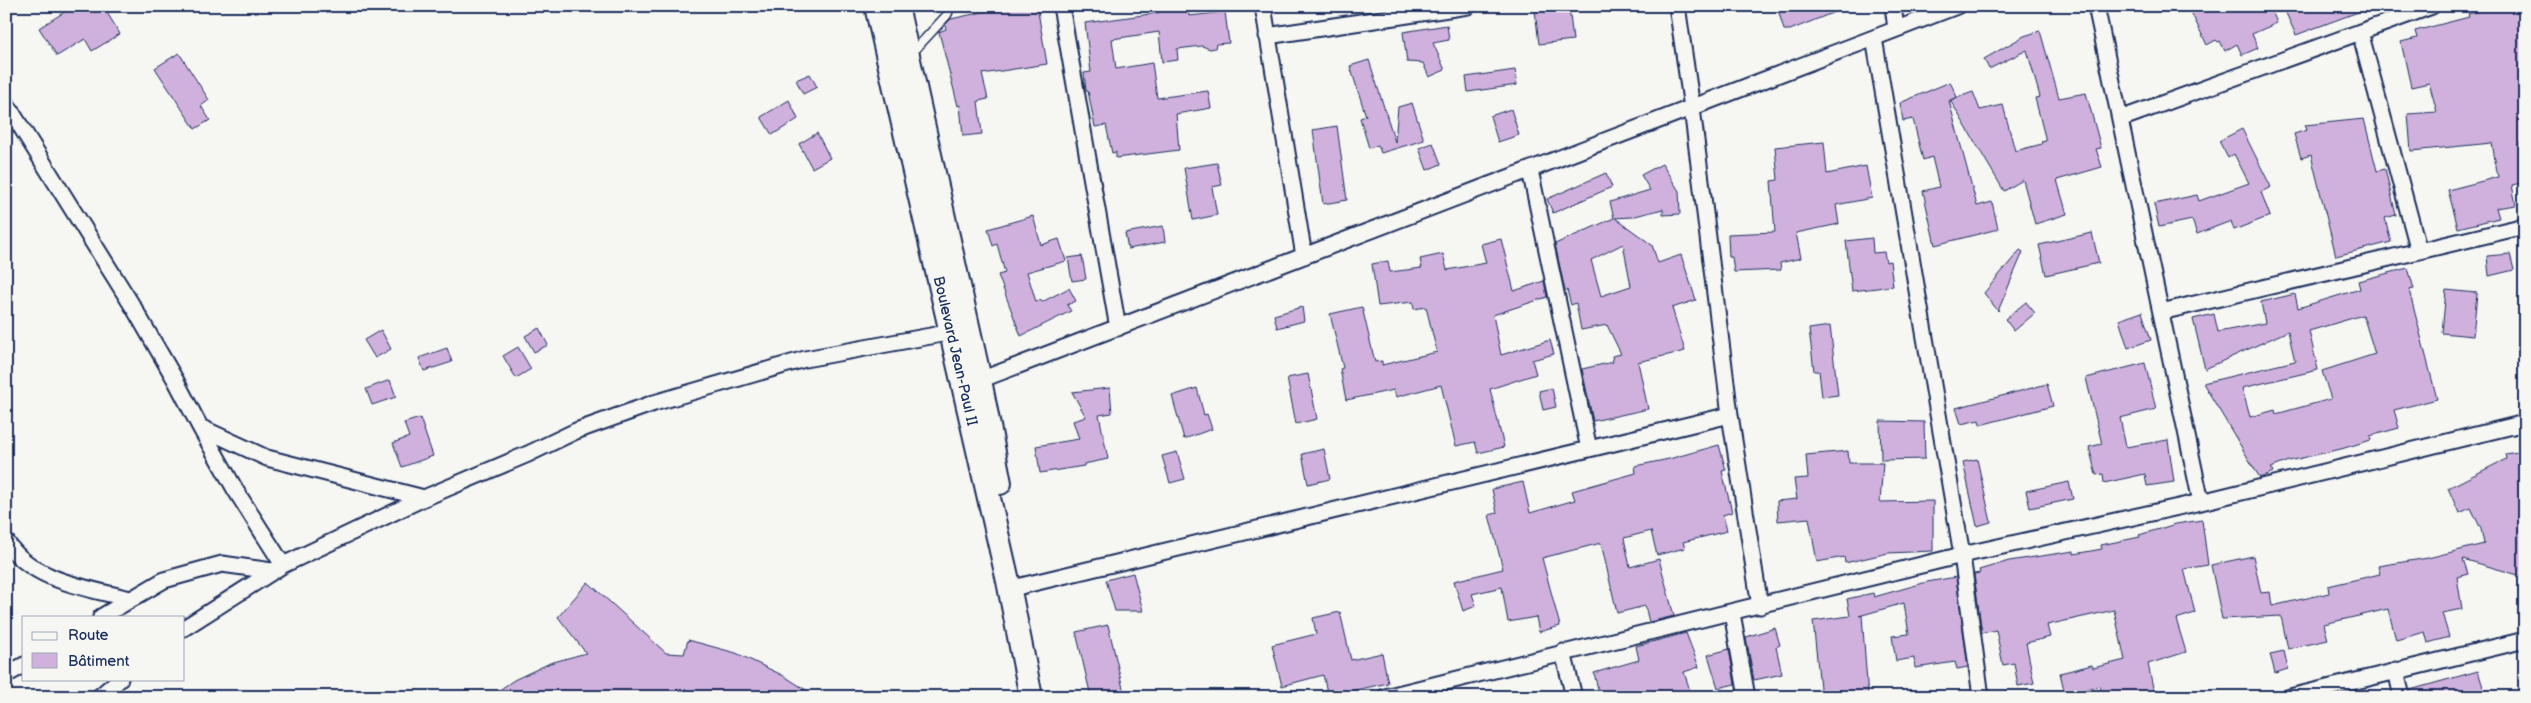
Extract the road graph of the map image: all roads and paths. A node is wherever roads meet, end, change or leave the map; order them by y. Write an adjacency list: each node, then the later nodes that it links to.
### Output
1 (876, 6): 26 (main road, Boulevard Jean-Paul II)
2 (897, 6): 16 (main road, Boulevard Jean-Paul II)
3 (951, 6): 16 (lane)
4 (1061, 6): 25 (street)
5 (1262, 6): 14 (street)
6 (1468, 6): 14 (street)
7 (1676, 6): 18 (street)
8 (1893, 6): 12 (street)
9 (1957, 6): 12 (street)
10 (2096, 6): 19 (street)
11 (2432, 6): 13 (street)
12 (1896, 29): 15 (street)
13 (2360, 32): 19 (street); 22 (street)
14 (1267, 36): 23 (street)
15 (1874, 38): 18 (street); 35 (street)
16 (909, 56): 26 (main road, Boulevard Jean-Paul II)
17 (6, 103): 30 (street)
18 (1692, 108): 20 (street); 28 (street)
19 (2120, 119): 24 (street)
20 (1530, 170): 23 (street); 31 (street)
21 (2525, 226): 22 (street)
22 (2419, 251): 24 (street)
23 (1304, 256): 25 (street)
24 (2161, 312): 33 (street)
25 (1118, 328): 27 (street)
26 (959, 330): 27 (main road, Boulevard Jean-Paul II); 32 (street); 50 (main road, Boulevard Jean-Paul II)
27 (980, 380): 37 (main road, Boulevard Jean-Paul II)
28 (1730, 416): 31 (street); 39 (street)
29 (2525, 423): 33 (street)
30 (200, 427): 32 (street); 36 (street)
31 (1589, 449): 37 (street)
32 (424, 498): 36 (street)
33 (2201, 502): 35 (street)
34 (6, 541): 38 (street)
35 (1962, 555): 39 (street); 55 (street)
36 (277, 568): 38 (street); 42 (street)
37 (1021, 586): 51 (main road, Boulevard Jean-Paul II)
38 (130, 599): 41 (street)
39 (1760, 606): 40 (street)
40 (1732, 613): 44 (street); 54 (street)
41 (103, 616)
42 (185, 627)
43 (2525, 640): 46 (street)
44 (1563, 652): 52 (street); 53 (street)
45 (22, 666): 47 (street)
46 (2396, 670): 56 (street); 57 (street)
47 (6, 675)
48 (119, 680): 49 (street)
49 (99, 697)
50 (1031, 697)
51 (1046, 697)
52 (1385, 697)
53 (1574, 697)
54 (1747, 697)
55 (1981, 697)
56 (2290, 697)
57 (2402, 697)

